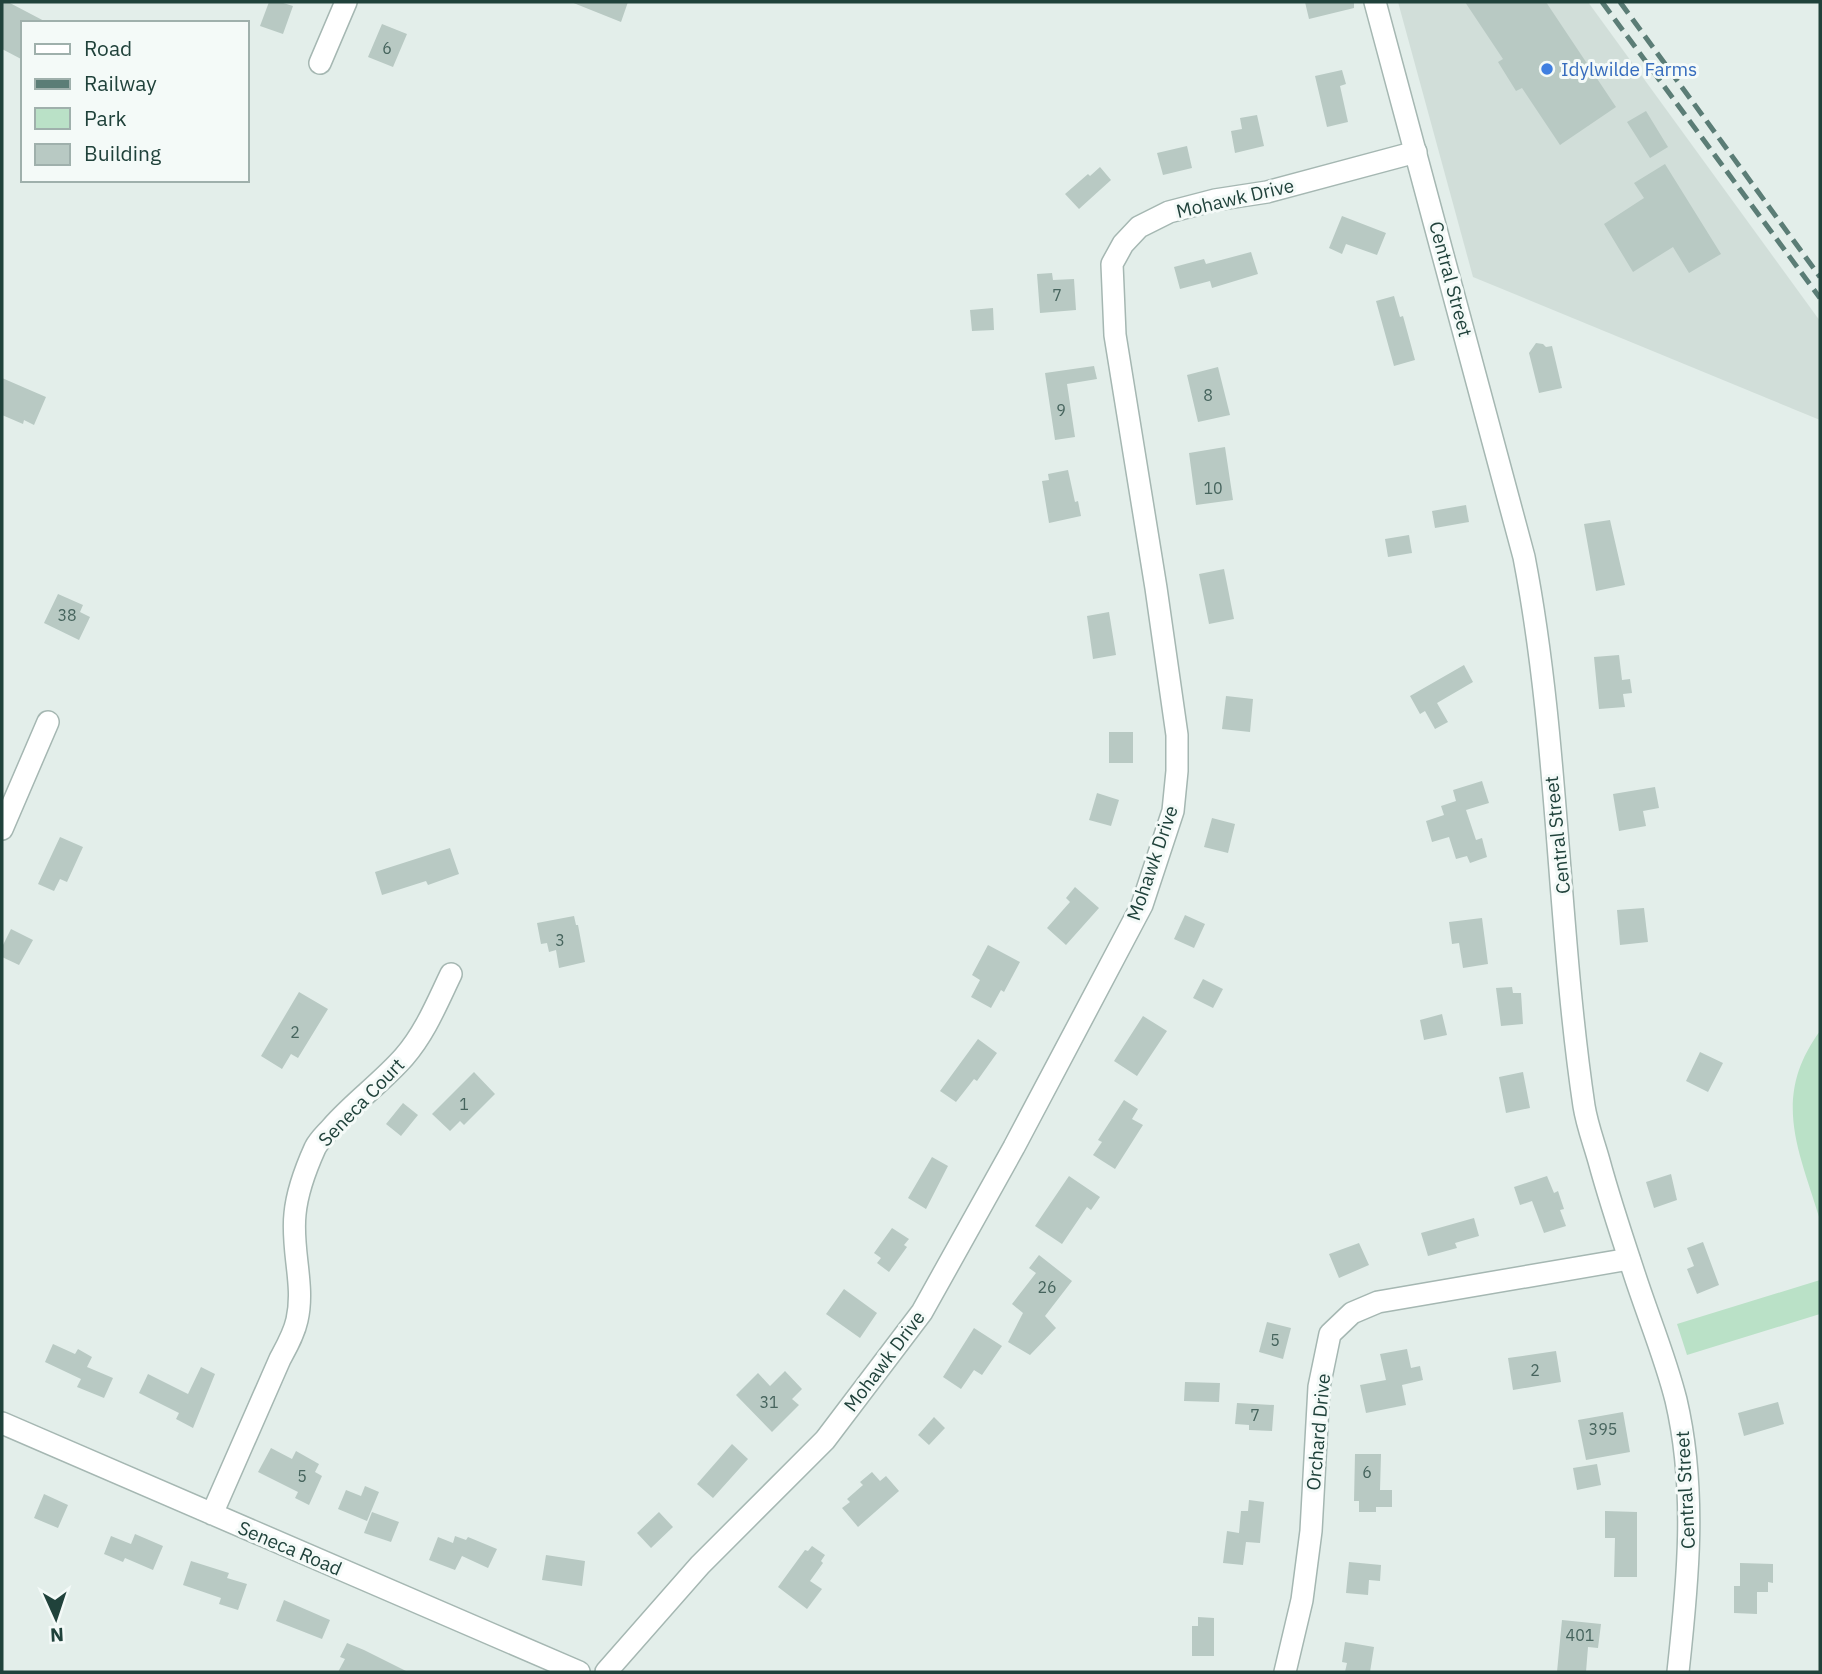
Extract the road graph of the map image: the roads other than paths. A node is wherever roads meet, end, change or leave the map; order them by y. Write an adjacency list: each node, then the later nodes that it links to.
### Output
1 (346, 2): 3 (street)
2 (1376, 2): 4 (street, Central Street)
3 (320, 63)
4 (1416, 152): 8 (street, Central Street); 12 (street, Mohawk Drive)
5 (48, 722): 6 (street)
6 (2, 829)
7 (451, 974): 10 (street, Seneca Court)
8 (1629, 1259): 13 (street, Orchard Drive); 14 (street, Central Street)
9 (2, 1423): 10 (street, Seneca Road)
10 (212, 1514): 11 (street, Seneca Road)
11 (579, 1672)
12 (606, 1672)
13 (1285, 1672)
14 (1678, 1672)

